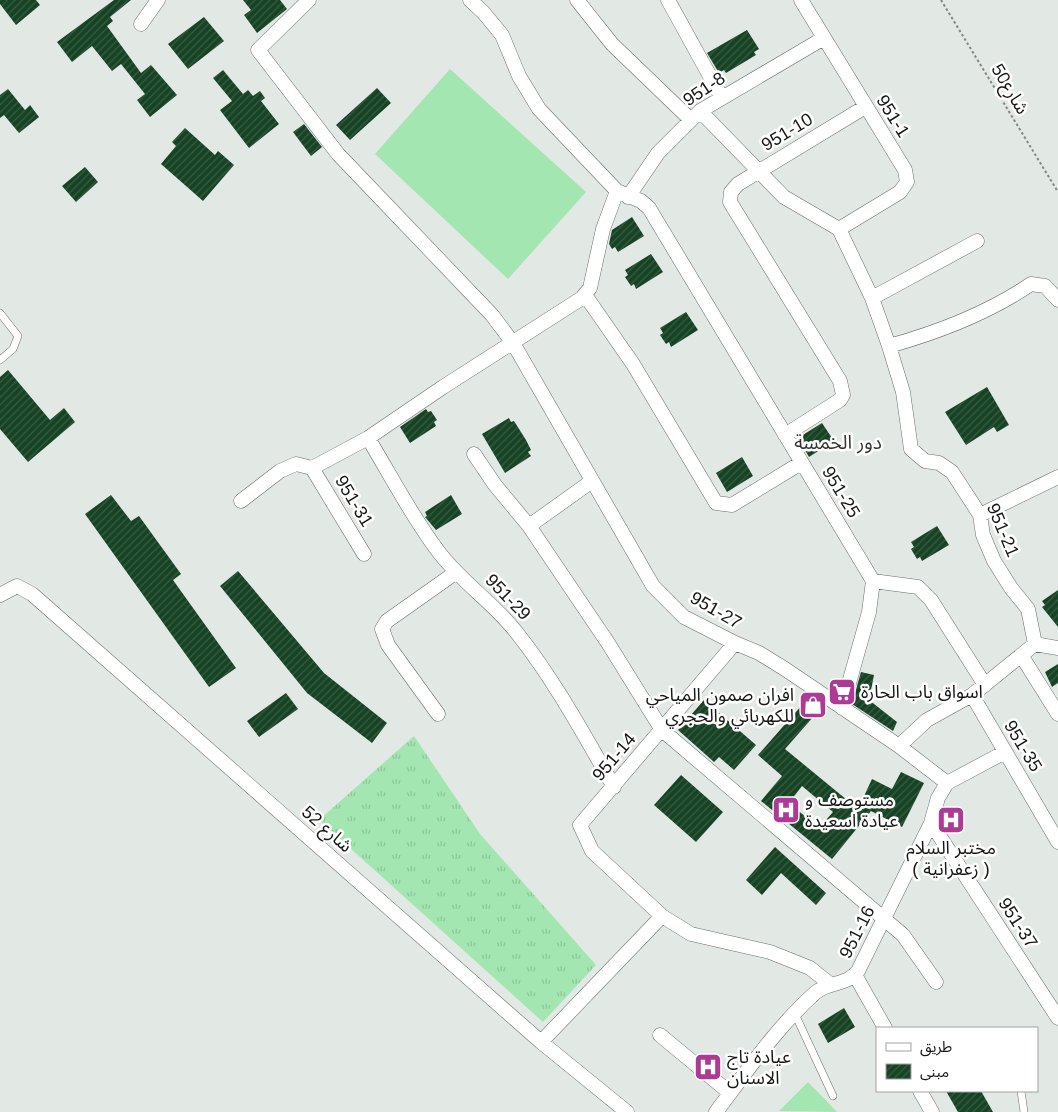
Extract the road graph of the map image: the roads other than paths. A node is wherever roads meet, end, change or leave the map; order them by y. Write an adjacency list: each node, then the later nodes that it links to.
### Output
1 (158, 0): 7 (street)
2 (470, 0): 13 (street, 951-25)
3 (577, 0): 11 (street)
4 (668, 0): 9 (street)
5 (801, 0): 8 (street, 951-1)
6 (304, 2): 20 (street, 951-27)
7 (141, 24)
8 (824, 38): 9 (street, 951-8); 10 (street, 951-1)
9 (722, 98): 11 (street, 951-8)
10 (865, 107): 12 (street, 951-10); 14 (street, 951-1)
11 (695, 116): 12 (street); 13 (street, 951-8)
12 (759, 171): 14 (street); 23 (street, 951-10)
13 (623, 194): 16 (street, 951-8); 23 (street, 951-25)
14 (839, 229): 17 (street)
15 (977, 241): 17 (street)
16 (585, 295): 20 (street); 26 (street)
17 (872, 298): 21 (street)
18 (1058, 300): 21 (street)
19 (0, 314): 22 (lane)
20 (513, 343): 24 (street); 29 (street, 951-27)
21 (889, 346): 31 (street, 951-21)
22 (0, 360)
23 (785, 435): 26 (street, 951-25)
24 (368, 438): 27 (street); 34 (street, 951-29)
25 (474, 454): 32 (street)
26 (801, 463): 35 (street, 951-25)
27 (312, 468): 30 (street); 33 (street, 951-31)
28 (1058, 477): 31 (street)
29 (592, 481): 32 (street); 37 (street, 951-27)
30 (241, 501)
31 (980, 515): 38 (street, 951-21)
32 (529, 526): 46 (street)
33 (364, 554)
34 (455, 573): 44 (street); 50 (street, 951-29)
35 (873, 581): 41 (street); 43 (street)
36 (0, 595): 62 (street, شارع 52)
37 (734, 644): 43 (street, 951-27); 46 (street, 951-14)
38 (1035, 644): 39 (street); 40 (street)
39 (1058, 648)
40 (1021, 655): 41 (street); 45 (street)
41 (985, 685): 42 (street)
42 (972, 695): 47 (street); 48 (street, 951-35)
43 (842, 708): 47 (street, 951-27)
44 (438, 714)
45 (1058, 714)
46 (662, 730): 50 (street, 951-14); 54 (street)
47 (899, 746): 49 (street, 951-27)
48 (1005, 752): 49 (street); 52 (street, 951-35)
49 (947, 783): 51 (street, 951-16)
50 (614, 788): 53 (street, 951-14)
51 (931, 823): 54 (street, 951-16); 59 (street, 951-37)
52 (1058, 842)
53 (662, 916): 57 (street); 62 (street)
54 (884, 919): 55 (street, 951-16); 56 (street)
55 (855, 975): 57 (street, 951-16); 60 (street)
56 (936, 982)
57 (830, 984): 58 (street, 951-16)
58 (795, 1014): 65 (street, 951-16); 66 (lane)
59 (1058, 1018)
60 (884, 1027)
61 (660, 1035): 65 (street)
62 (541, 1042): 67 (street, شارع 52)
63 (921, 1092): 69 (street)
64 (1021, 1092): 70 (lane)
65 (730, 1093): 68 (street, 951-16)
66 (832, 1096)
67 (627, 1112)
68 (716, 1112)
69 (932, 1112)
70 (1024, 1112)

